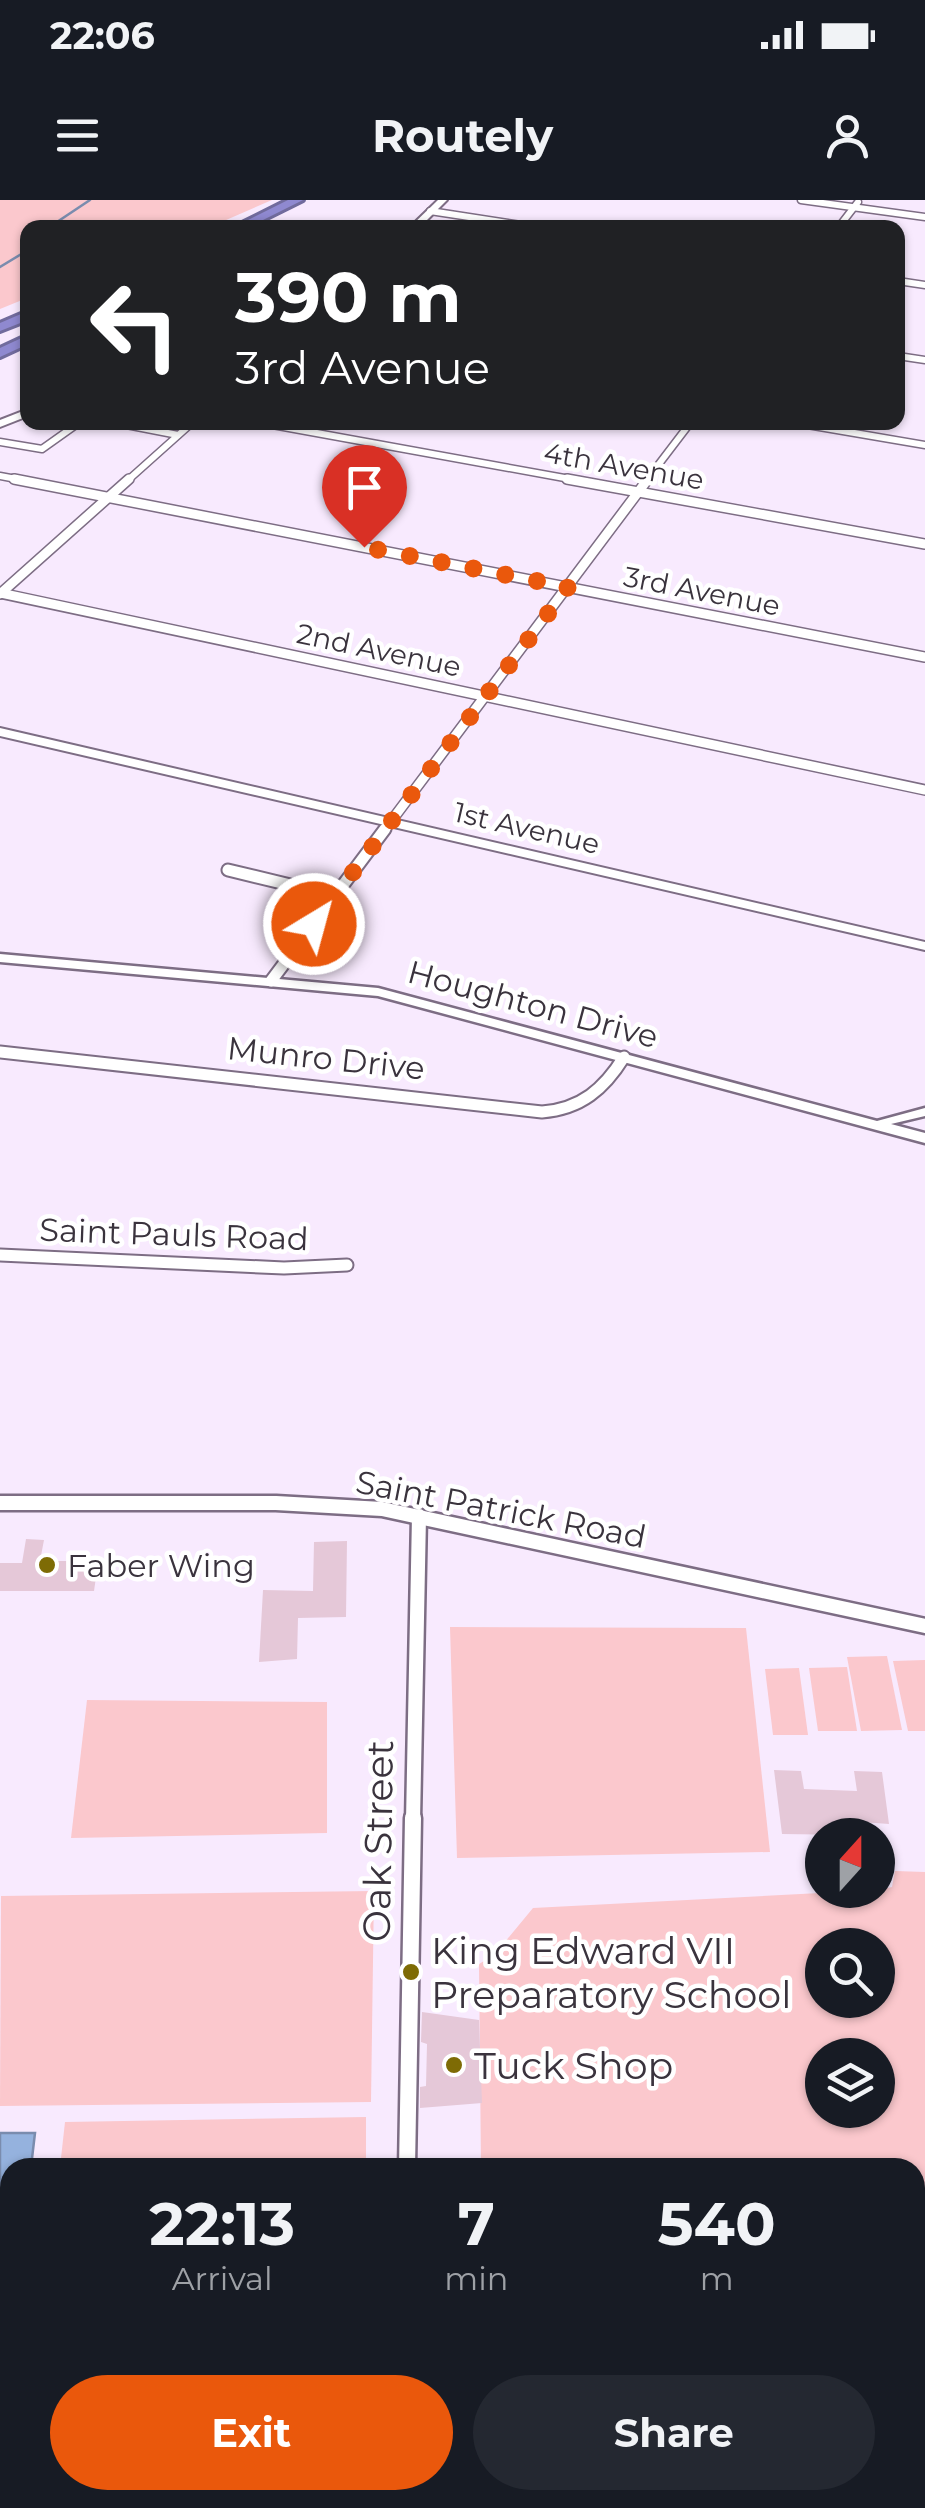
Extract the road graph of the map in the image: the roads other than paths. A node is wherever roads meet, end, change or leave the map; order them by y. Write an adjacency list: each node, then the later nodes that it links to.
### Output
1 (297, 200): 9 (highway)
2 (317, 200): 10 (highway)
3 (442, 200): 7 (main road)
4 (801, 200): 6 (street)
5 (860, 200): 6 (street)
6 (854, 208): 8 (street); 13 (street)
7 (430, 211): 11 (main road); 12 (street)
8 (925, 218)
9 (254, 220)
10 (276, 220)
11 (420, 220)
12 (489, 220)
13 (844, 220)
14 (69, 430): 21 (street)
15 (152, 430): 20 (street)
16 (184, 430): 20 (street)
17 (300, 430): 24 (street, 4th Avenue)
18 (685, 430): 24 (street)
19 (837, 430): 22 (street)
20 (178, 435): 25 (street)
21 (0, 442)
22 (925, 445)
23 (0, 476): 25 (street, 3rd Avenue)
24 (639, 492): 26 (street, 4th Avenue); 27 (street)
25 (109, 498): 27 (street, 3rd Avenue); 28 (street)
26 (925, 544)
27 (568, 587): 29 (street, 3rd Avenue); 30 (street)
28 (0, 594): 30 (street, 2nd Avenue)
29 (925, 657)
30 (486, 696): 32 (street, 2nd Avenue); 33 (street)
31 (0, 732): 33 (main road, 1st Avenue)
32 (925, 790)
33 (392, 823): 35 (street); 36 (main road, 1st Avenue)
34 (228, 870): 35 (street)
35 (336, 896): 38 (street)
36 (925, 946)
37 (0, 958): 38 (street, Houghton Drive)
38 (271, 981): 40 (street, Houghton Drive)
39 (0, 1052): 40 (street, Munro Drive)
40 (624, 1057): 42 (street, Houghton Drive)
41 (925, 1112): 42 (street)
42 (869, 1122): 43 (street, Houghton Drive)
43 (924, 1136)
44 (0, 1255): 45 (street, Saint Pauls Road)
45 (347, 1265)
46 (0, 1503): 47 (street, Saint Patrick Road)
47 (419, 1516): 48 (street, Saint Patrick Road); 49 (street, Oak Street)
48 (925, 1626)
49 (407, 2158)

